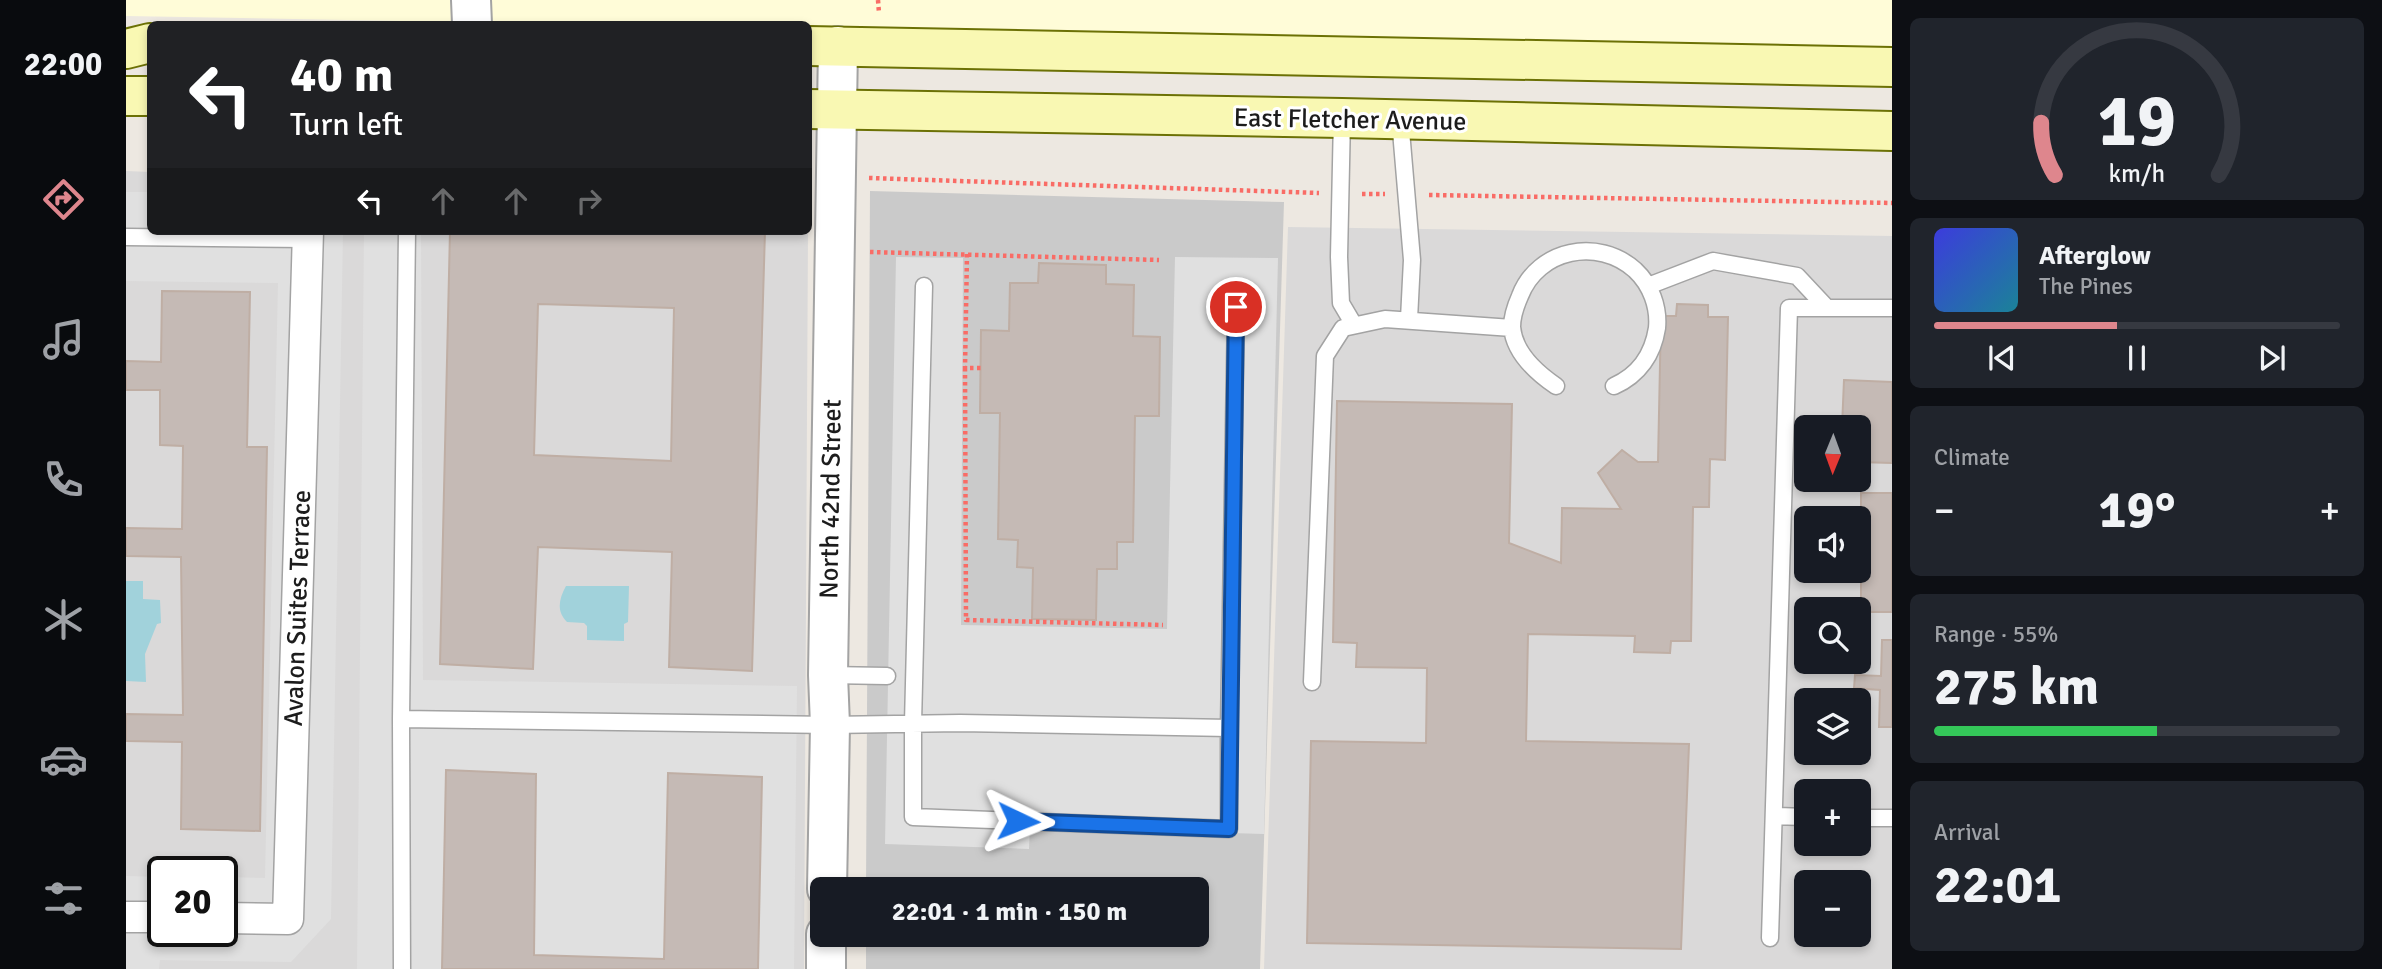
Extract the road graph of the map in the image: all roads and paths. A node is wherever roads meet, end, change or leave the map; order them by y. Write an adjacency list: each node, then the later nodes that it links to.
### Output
1 (471, 0): 4 (street)
2 (878, 0): 3 (path)
3 (879, 13)
4 (472, 21)
5 (126, 30): 6 (main road)
6 (147, 30)
7 (147, 44): 9 (main road)
8 (823, 46): 10 (main road); 13 (street, North 42nd Street)
9 (126, 49)
10 (1892, 67)
11 (126, 96): 12 (main road)
12 (147, 96)
13 (822, 109): 14 (main road, East Fletcher Avenue); 40 (street, North 42nd Street)
14 (1342, 118): 15 (main road, East Fletcher Avenue); 18 (lane)
15 (1400, 119): 16 (main road, East Fletcher Avenue); 19 (lane)
16 (1892, 131)
17 (864, 178): 18 (path)
18 (1340, 194): 19 (path); 33 (lane)
19 (1407, 195): 20 (path); 32 (lane)
20 (1892, 203)
21 (308, 235): 23 (lane); 54 (street, Avalon Suites Terrace)
22 (407, 235): 43 (lane)
23 (126, 237)
24 (863, 251): 25 (path)
25 (967, 254): 26 (path); 35 (path)
26 (1160, 260)
27 (924, 286): 44 (lane)
28 (1648, 286): 30 (lane); 34 (lane); 38 (lane)
29 (1236, 307): 46 (lane)
30 (1827, 308): 31 (lane); 47 (lane)
31 (1892, 308)
32 (1409, 319): 33 (lane); 34 (lane)
33 (1354, 325): 42 (lane)
34 (1512, 328): 37 (lane)
35 (965, 368): 36 (path); 39 (path)
36 (981, 368)
37 (1556, 386)
38 (1614, 386)
39 (1163, 625)
40 (828, 675): 41 (lane); 45 (street, North 42nd Street)
41 (887, 676)
42 (1312, 682)
43 (401, 719): 45 (lane); 57 (lane)
44 (913, 723): 45 (lane); 46 (lane); 46 (lane)
45 (830, 724): 51 (street, North 42nd Street)
46 (1229, 728)
47 (1774, 816): 48 (lane); 55 (lane)
48 (1794, 817)
49 (1871, 818): 50 (lane)
50 (1892, 818)
51 (827, 877)
52 (126, 917): 53 (street)
53 (147, 917)
54 (238, 918)
55 (1770, 938)
56 (826, 947): 58 (street)
57 (402, 969)
58 (826, 969)

